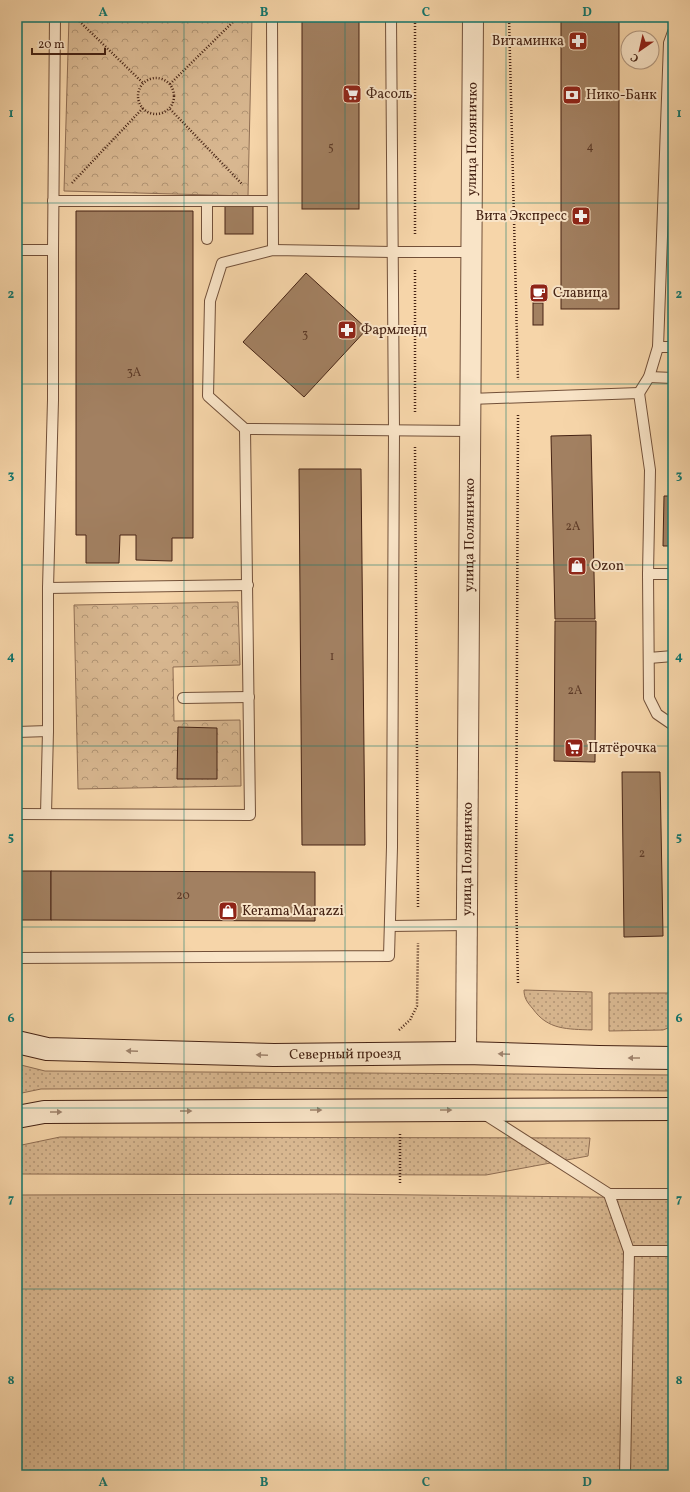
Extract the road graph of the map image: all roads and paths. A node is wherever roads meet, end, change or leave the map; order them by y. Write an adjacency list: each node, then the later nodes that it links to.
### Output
1 (55, 17): 14 (lane)
2 (75, 17): 10 (path)
3 (238, 17): 11 (path)
4 (272, 17): 16 (lane)
5 (391, 17): 22 (lane)
6 (415, 17): 23 (path)
7 (473, 17): 24 (street, улица Поляничко)
8 (509, 17): 30 (path)
9 (673, 32): 25 (lane)
10 (143, 83): 11 (path); 12 (path)
11 (170, 84): 13 (path)
12 (143, 108): 13 (path); 14 (path)
13 (170, 108): 15 (path)
14 (57, 201): 17 (lane); 20 (lane)
15 (259, 201): 16 (lane); 17 (lane)
16 (271, 201): 21 (lane)
17 (207, 202): 18 (lane)
18 (207, 239)
19 (17, 250): 20 (lane)
20 (53, 250): 39 (lane)
21 (272, 250): 22 (lane); 32 (lane)
22 (392, 252): 23 (lane); 33 (lane)
23 (415, 252): 24 (lane); 34 (path)
24 (471, 252): 31 (street, улица Поляничко)
25 (658, 347): 26 (lane); 27 (lane)
26 (673, 347)
27 (649, 378): 28 (lane); 29 (lane)
28 (673, 378)
29 (639, 393): 30 (lane); 36 (lane)
30 (518, 397): 31 (lane); 53 (path)
31 (470, 399): 35 (street, улица Поляничко)
32 (245, 429): 33 (lane); 38 (lane)
33 (394, 430): 34 (lane); 50 (lane)
34 (415, 431): 35 (lane); 51 (path)
35 (469, 431): 49 (street, улица Поляничко)
36 (648, 574): 37 (lane); 41 (lane)
37 (673, 574)
38 (248, 585): 39 (lane); 42 (lane)
39 (48, 588): 45 (lane)
40 (673, 656): 41 (lane)
41 (649, 658): 44 (lane)
42 (249, 696): 43 (lane); 48 (lane)
43 (183, 698)
44 (673, 725)
45 (48, 731): 46 (lane); 48 (lane)
46 (17, 732)
47 (17, 814): 48 (lane)
48 (46, 814)
49 (467, 925): 51 (lane); 56 (street, улица Поляничко)
50 (390, 926): 51 (lane); 52 (lane)
51 (418, 926): 54 (path)
52 (17, 958)
53 (518, 984)
54 (399, 1030)
55 (17, 1042): 56 (main road, Северный проезд, one-way to 55)
56 (466, 1053): 57 (main road, Северный проезд, one-way to 56)
57 (673, 1058)
58 (673, 1109): 59 (main road)
59 (478, 1110): 60 (main road, one-way to 59); 63 (lane)
60 (17, 1117)
61 (400, 1133): 62 (path)
62 (400, 1184)
63 (609, 1194): 64 (lane); 65 (lane)
64 (673, 1194)
65 (629, 1250): 66 (lane); 67 (lane)
66 (673, 1250)
67 (625, 1475)

